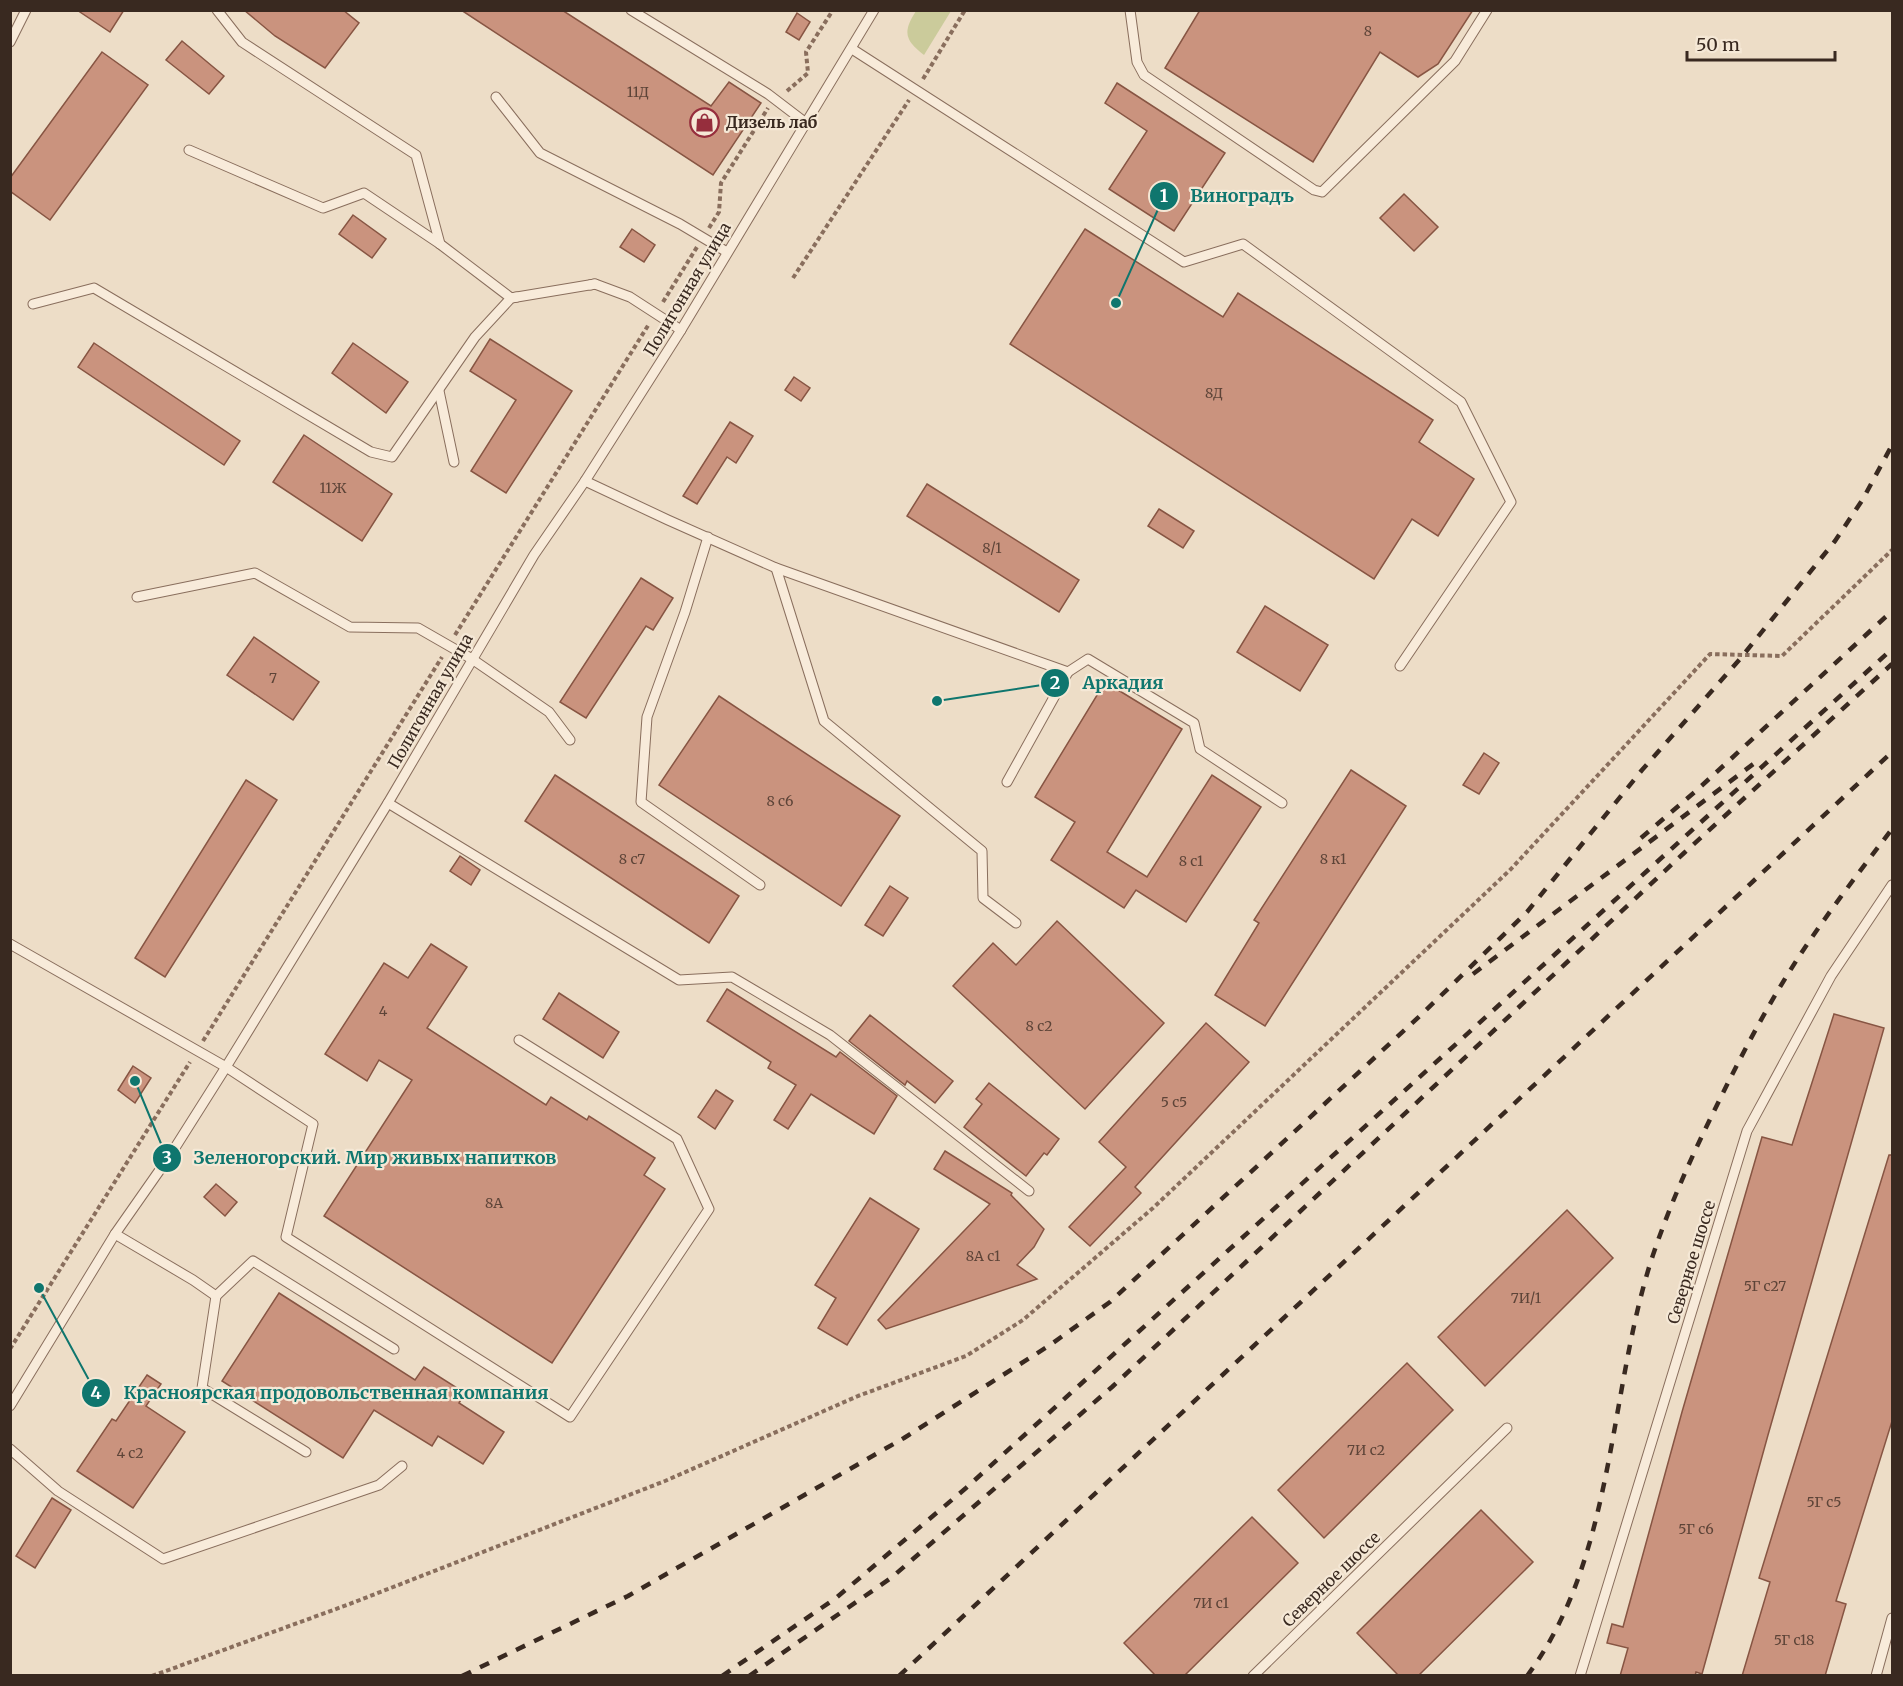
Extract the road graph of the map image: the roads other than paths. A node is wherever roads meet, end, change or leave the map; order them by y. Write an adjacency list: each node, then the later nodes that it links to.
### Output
1 (26, 10): 7 (lane)
2 (217, 10): 12 (lane)
3 (631, 10): 10 (lane)
4 (874, 10): 8 (lane, Полигонная улица)
5 (1130, 10): 6 (lane)
6 (1487, 10)
7 (10, 42)
8 (852, 49): 10 (lane, Полигонная улица); 24 (lane)
9 (496, 97): 13 (lane)
10 (806, 123): 13 (lane, Полигонная улица)
11 (189, 150): 12 (lane)
12 (440, 244): 14 (lane)
13 (727, 252): 16 (lane, Полигонная улица)
14 (511, 298): 16 (lane); 17 (lane)
15 (33, 304): 17 (lane)
16 (681, 330): 19 (lane, Полигонная улица)
17 (439, 391): 18 (lane)
18 (454, 462)
19 (585, 481): 20 (lane); 23 (lane, Полигонная улица)
20 (708, 537): 21 (lane); 30 (lane)
21 (776, 568): 25 (lane); 32 (lane)
22 (137, 597): 23 (lane)
23 (472, 659): 26 (lane); 28 (lane, Полигонная улица)
24 (1400, 666)
25 (1068, 672): 27 (lane); 29 (lane)
26 (570, 740)
27 (1007, 782)
28 (388, 803): 35 (lane, Полигонная улица); 36 (lane)
29 (1282, 803)
30 (760, 885)
31 (1893, 885): 47 (lane, Северное шоссе)
32 (1016, 923)
33 (10, 944): 35 (lane)
34 (519, 1040): 35 (lane)
35 (226, 1067): 37 (lane, Полигонная улица)
36 (1029, 1191)
37 (115, 1234): 38 (lane); 40 (lane, Полигонная улица)
38 (216, 1296): 39 (lane); 43 (lane)
39 (394, 1349)
40 (10, 1406)
41 (1508, 1428): 46 (lane, Северное шоссе)
42 (10, 1449): 44 (lane)
43 (306, 1452)
44 (402, 1466)
45 (1893, 1618): 48 (lane)
46 (1253, 1676)
47 (1580, 1676)
48 (1876, 1676)

